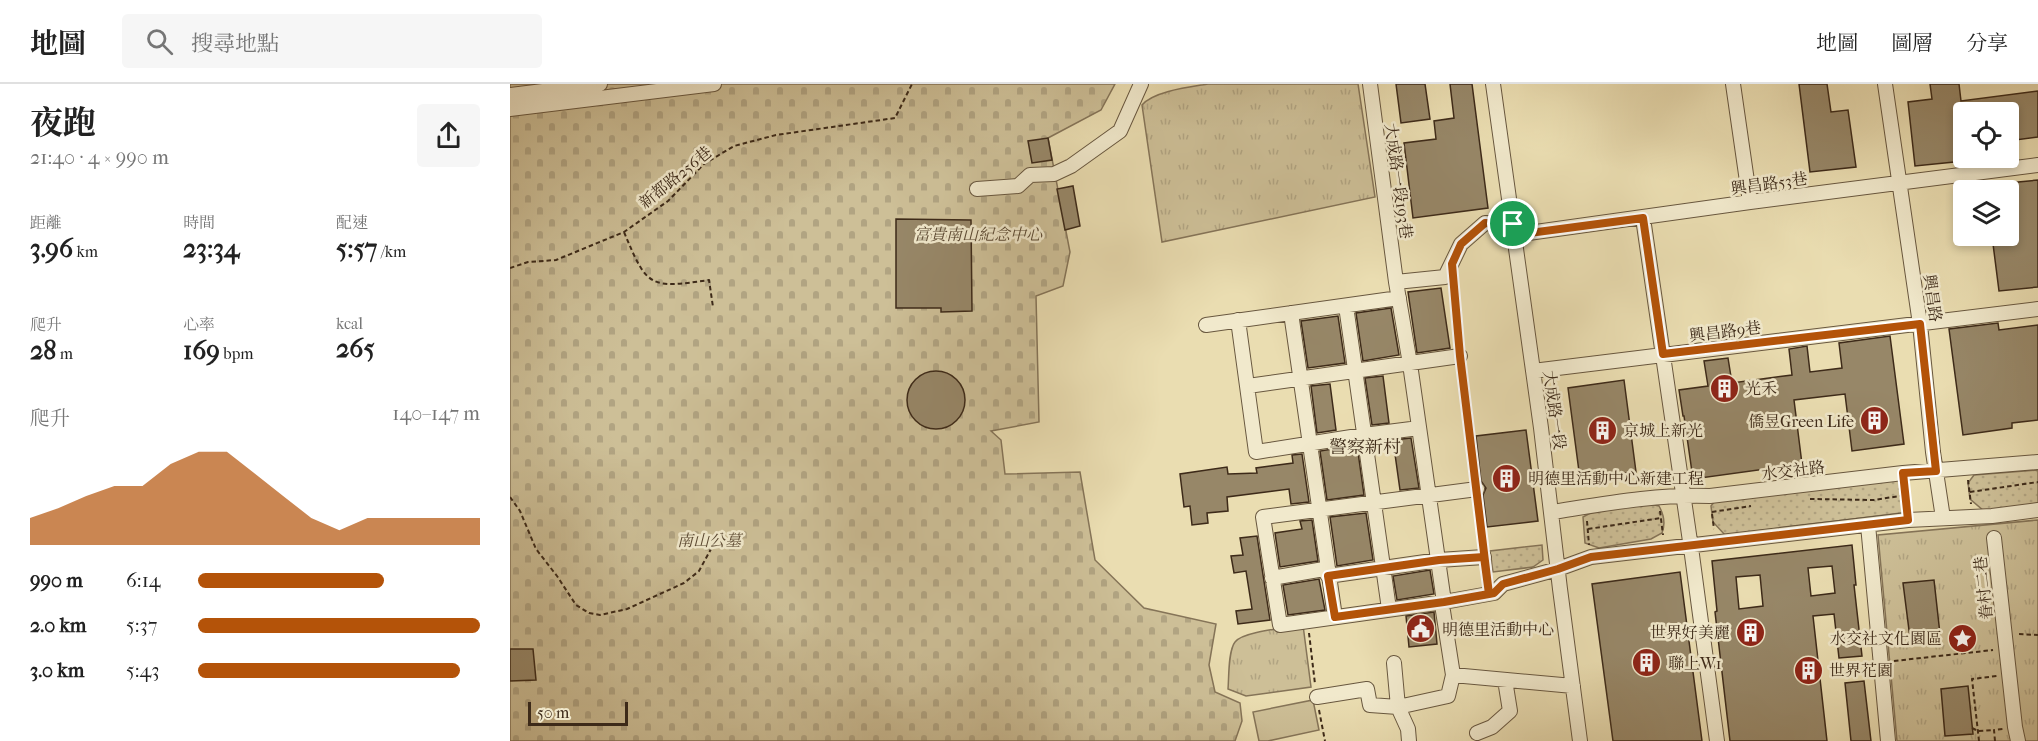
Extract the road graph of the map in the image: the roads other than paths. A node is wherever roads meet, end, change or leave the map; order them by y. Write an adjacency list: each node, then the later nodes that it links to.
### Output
1 (600, 84): 8 (street)
2 (714, 84): 9 (street)
3 (1141, 84): 12 (street)
4 (1370, 84): 16 (street, 大成路一段193巷)
5 (1493, 84): 15 (street, 大成路一段)
6 (1733, 84): 13 (street)
7 (1885, 84): 11 (street, 興昌路)
8 (510, 95)
9 (510, 109)
10 (2038, 165): 11 (street, 興昌路53巷)
11 (1899, 182): 13 (street, 興昌路53巷); 22 (street, 興昌路)
12 (977, 189)
13 (1750, 202): 14 (street, 興昌路53巷)
14 (1643, 218): 15 (street, 興昌路53巷); 24 (street)
15 (1514, 229): 16 (street); 28 (street, 大成路一段)
16 (1396, 282): 17 (street, 大成路一段193巷)
17 (1400, 298): 18 (street); 26 (street, 大成路一段193巷)
18 (1346, 306): 20 (street); 27 (street)
19 (2038, 309): 22 (street, 興昌路9巷)
20 (1291, 313): 21 (street); 29 (street)
21 (1238, 320): 23 (street); 30 (street)
22 (1920, 324): 24 (street, 興昌路9巷); 35 (street, 興昌路)
23 (1206, 325)
24 (1663, 354): 28 (street, 興昌路9巷); 38 (street)
25 (1460, 356): 26 (street)
26 (1410, 364): 27 (street); 31 (street, 大成路一段193巷)
27 (1355, 371): 29 (street); 32 (street)
28 (1533, 371): 42 (street, 大成路一段)
29 (1301, 378): 30 (street); 33 (street)
30 (1248, 387): 33 (street)
31 (1419, 428): 32 (street); 37 (street, 大成路一段193巷)
32 (1364, 435): 33 (street); 39 (street)
33 (1311, 444): 40 (street)
34 (2038, 462): 35 (street, 水交社路)
35 (1936, 471): 38 (street, 水交社路); 43 (street, 興昌路)
36 (1477, 489): 37 (street)
37 (1428, 494): 39 (street); 48 (street, 大成路一段193巷)
38 (1683, 495): 42 (street, 水交社路); 46 (street)
39 (1374, 502): 40 (street); 49 (street)
40 (1319, 509): 51 (street); 52 (street)
41 (2038, 510): 43 (street)
42 (1552, 513): 50 (street, 大成路一段)
43 (1943, 518): 44 (street)
44 (1868, 525): 46 (street); 66 (street)
45 (1994, 538): 67 (street, 眷村二巷)
46 (1690, 544): 50 (street); 65 (street)
47 (1484, 557): 48 (street)
48 (1439, 560): 49 (street); 53 (street, 大成路一段193巷)
49 (1384, 568): 51 (street); 54 (street)
50 (1558, 569): 53 (street); 59 (street, 大成路一段)
51 (1328, 576): 52 (street); 55 (street)
52 (1272, 578): 55 (street)
53 (1444, 607): 54 (street); 57 (street, 大成路一段193巷)
54 (1389, 609): 55 (street)
55 (1335, 617)
56 (1394, 663): 61 (street)
57 (1453, 675): 58 (street); 61 (street)
58 (1505, 680): 59 (street); 62 (street)
59 (1573, 686): 64 (street, 大成路一段)
60 (1317, 697): 61 (street)
61 (1398, 707): 63 (street)
62 (1477, 733)
63 (1409, 741)
64 (1581, 741)
65 (1717, 741)
66 (1888, 741)
67 (2018, 741)

